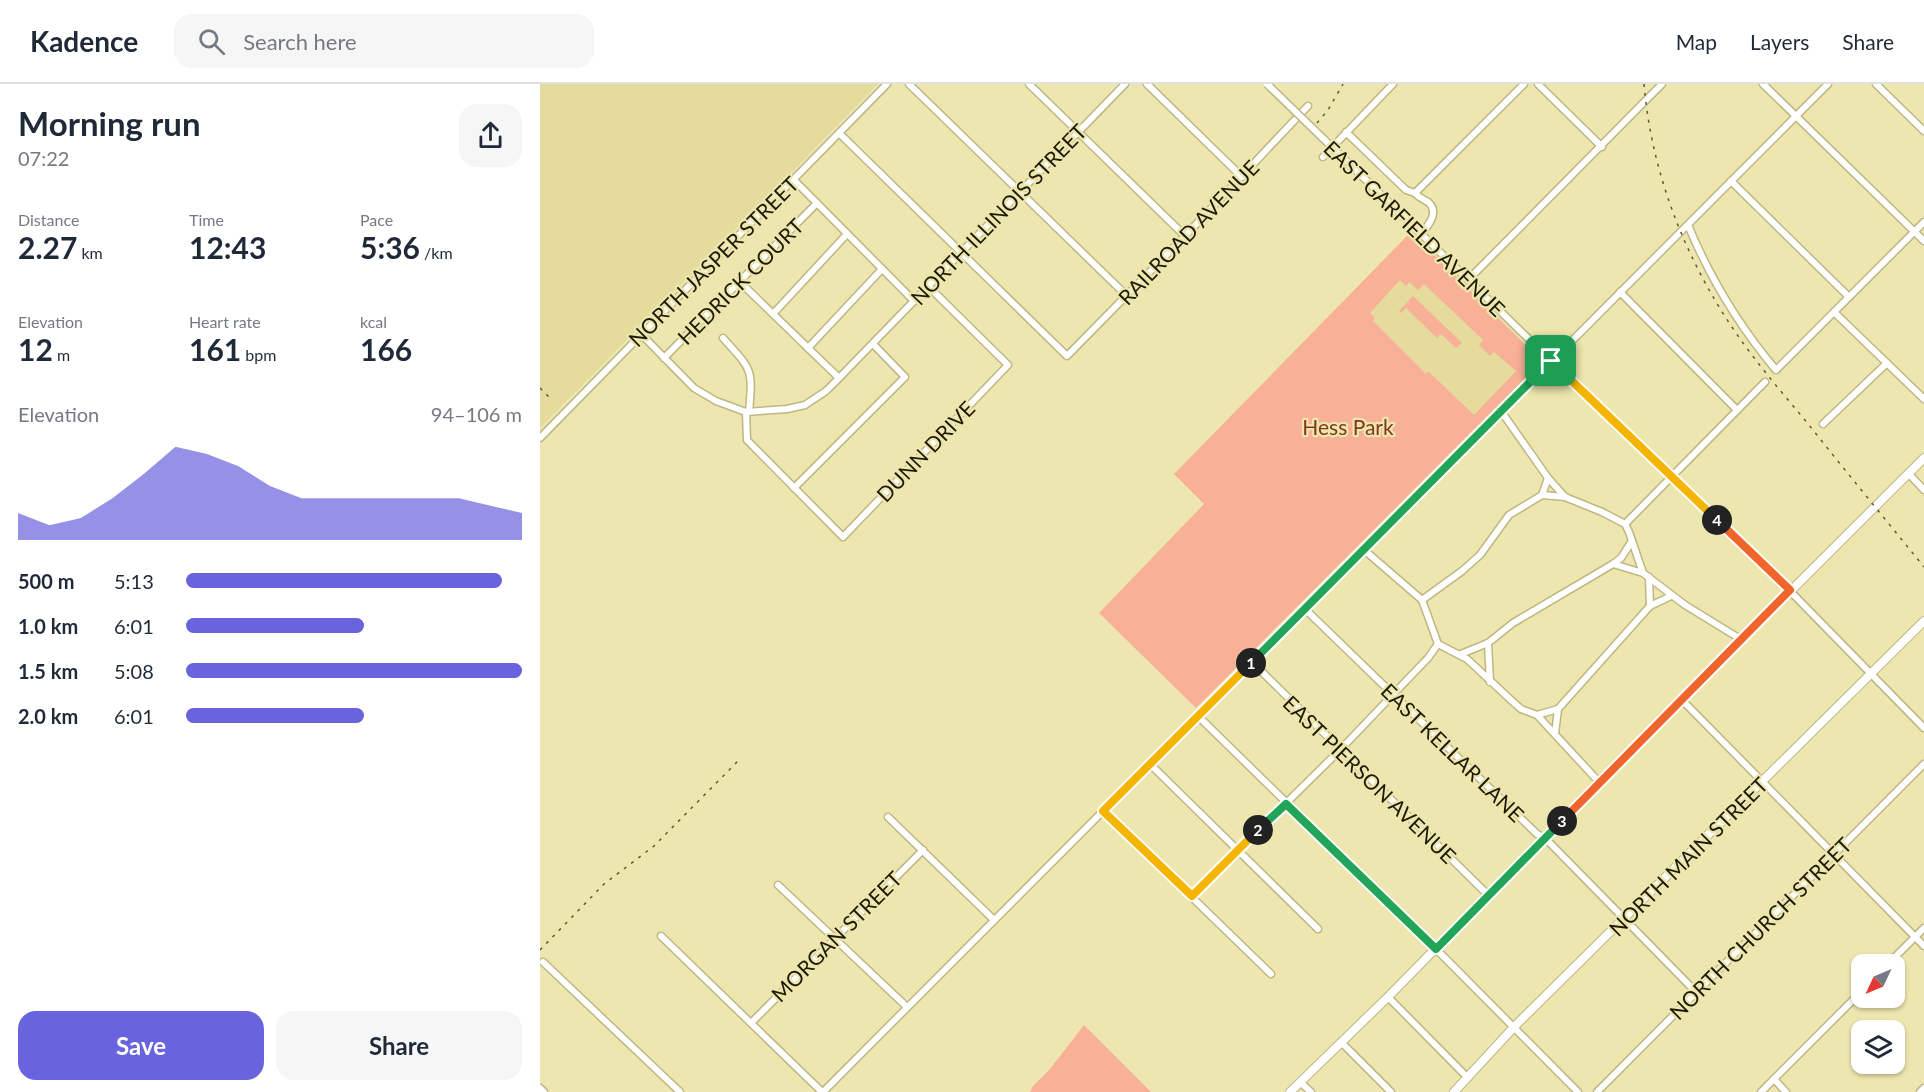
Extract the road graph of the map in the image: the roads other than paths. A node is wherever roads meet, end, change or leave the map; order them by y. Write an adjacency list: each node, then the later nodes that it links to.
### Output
1 (887, 84): 19 (street, NORTH JASPER STREET)
2 (909, 84): 25 (street)
3 (1029, 84): 17 (street)
4 (1125, 84): 17 (street, NORTH ILLINOIS STREET)
5 (1147, 84): 22 (street)
6 (1267, 84): 32 (street, EAST GARFIELD AVENUE, bridge)
7 (1393, 84): 18 (street)
8 (1524, 84): 26 (street)
9 (1538, 84): 20 (street)
10 (1662, 84): 20 (street)
11 (1763, 84): 15 (street)
12 (1828, 84): 15 (street)
13 (1876, 84): 16 (street)
14 (1308, 106): 22 (street, RAILROAD AVENUE)
15 (1796, 116): 24 (street); 30 (street)
16 (1924, 131)
17 (1078, 132): 25 (street, NORTH ILLINOIS STREET); 33 (street)
18 (1346, 132): 21 (street); 26 (street)
19 (839, 133): 23 (street, NORTH JASPER STREET); 35 (street)
20 (1602, 147): 37 (street)
21 (1323, 157)
22 (1242, 177): 33 (street, RAILROAD AVENUE)
23 (794, 180): 27 (street); 46 (street, NORTH JASPER STREET)
24 (1731, 181): 29 (street); 42 (street)
25 (1020, 193): 35 (street, NORTH ILLINOIS STREET); 41 (street)
26 (1415, 193): 32 (street)
27 (817, 203): 31 (street); 38 (street, HEDRICK COURT)
28 (1924, 222): 30 (street)
29 (1688, 225): 40 (street); 44 (street)
30 (1914, 232): 34 (street); 42 (street)
31 (847, 234): 36 (street); 45 (street)
32 (1421, 234): 37 (street, EAST GARFIELD AVENUE)
33 (1185, 236): 41 (street, RAILROAD AVENUE)
34 (1924, 242)
35 (961, 253): 39 (street, NORTH ILLINOIS STREET); 41 (street, RAILROAD AVENUE)
36 (882, 269): 43 (street); 49 (street)
37 (1468, 280): 51 (street, EAST GARFIELD AVENUE)
38 (739, 281): 45 (street); 50 (street, HEDRICK COURT)
39 (928, 287): 43 (street, NORTH ILLINOIS STREET); 65 (street, DUNN DRIVE)
40 (1620, 292): 51 (street); 56 (street)
41 (1127, 296)
42 (1848, 297): 44 (street)
43 (914, 301): 48 (street, NORTH ILLINOIS STREET)
44 (1834, 312): 52 (street)
45 (774, 314): 49 (street)
46 (640, 334): 50 (street); 60 (street, NORTH JASPER STREET)
47 (723, 338): 58 (street)
48 (873, 344): 53 (street, NORTH ILLINOIS STREET); 65 (street)
49 (808, 348): 53 (street)
50 (664, 358): 58 (street)
51 (1551, 361): 57 (street); 63 (street, EAST GARFIELD AVENUE)
52 (1887, 363): 55 (street); 59 (street)
53 (839, 378): 58 (street, NORTH ILLINOIS STREET)
54 (1765, 382): 56 (street)
55 (1924, 399)
56 (1737, 410): 63 (street)
57 (1501, 411): 64 (street); 71 (street)
58 (747, 412): 65 (street)
59 (1823, 424)
60 (540, 438)
61 (1924, 458): 62 (main road)
62 (1908, 474): 66 (street); 74 (main road)
63 (1672, 477): 69 (street); 74 (street, EAST GARFIELD AVENUE)
64 (1548, 478): 67 (street); 68 (street)
65 (794, 488)
66 (1924, 490)
67 (1542, 495): 68 (street); 76 (street)
68 (1566, 497): 69 (street)
69 (1625, 524): 70 (street)
70 (1632, 541): 72 (street); 73 (street)
71 (1363, 549): 76 (street); 78 (street)
72 (1614, 564): 73 (street); 82 (street)
73 (1646, 575): 75 (street); 77 (street)
74 (1790, 590): 80 (main road); 85 (street, EAST GARFIELD AVENUE)
75 (1671, 596): 77 (street); 80 (street)
76 (1422, 600): 81 (street)
77 (1650, 606): 89 (street)
78 (1305, 609): 84 (street); 87 (street, EAST KELLAR LANE)
79 (1924, 621): 85 (main road, NORTH MAIN STREET)
80 (1742, 640): 88 (main road)
81 (1438, 644): 83 (street); 87 (street)
82 (1488, 644): 83 (street); 86 (street)
83 (1461, 654): 86 (street)
84 (1252, 662): 91 (street); 94 (street, EAST PIERSON AVENUE)
85 (1871, 675): 92 (street, EAST GARFIELD AVENUE); 98 (main road, NORTH MAIN STREET)
86 (1490, 681): 90 (street)
87 (1394, 694): 94 (street); 102 (street, EAST KELLAR LANE)
88 (1682, 700): 97 (main road); 98 (street)
89 (1558, 709): 90 (street); 93 (street)
90 (1538, 715): 93 (street)
91 (1198, 716): 95 (street); 99 (street)
92 (1924, 728)
93 (1555, 734): 97 (street)
94 (1341, 750): 99 (street); 107 (street, EAST PIERSON AVENUE)
95 (1150, 764): 100 (street); 104 (street)
96 (1924, 764): 105 (street, NORTH CHURCH STREET)
97 (1599, 782): 102 (main road)
98 (1762, 782): 105 (street); 110 (main road, NORTH MAIN STREET)
99 (1286, 804): 104 (street); 117 (street)
100 (1103, 811): 108 (street); 109 (street)
101 (888, 817): 103 (street)
102 (1545, 838): 107 (main road); 110 (street, EAST KELLAR LANE)
103 (923, 849): 109 (street); 115 (street, MORGAN STREET)
104 (1238, 849): 108 (street); 112 (street)
105 (1833, 855): 114 (street); 121 (street, NORTH CHURCH STREET)
106 (778, 885): 115 (street)
107 (1488, 895): 117 (main road)
108 (1192, 896): 120 (street)
109 (994, 920): 124 (street)
110 (1625, 920): 121 (street, EAST KELLAR LANE); 126 (main road, NORTH MAIN STREET)
111 (1924, 928): 114 (street)
112 (1318, 929)
113 (662, 936): 125 (street)
114 (1915, 937): 116 (street); 118 (street)
115 (834, 938): 124 (street); 125 (street, MORGAN STREET)
116 (1924, 946)
117 (1436, 949): 122 (main road); 126 (street)
118 (1898, 954)
119 (543, 962): 134 (street)
120 (1271, 974)
121 (1696, 992): 141 (street, NORTH CHURCH STREET)
122 (1388, 997): 127 (main road); 128 (street)
123 (1851, 1002): 129 (street)
124 (907, 1007): 135 (street)
125 (751, 1023): 135 (street)
126 (1514, 1027): 128 (main road, NORTH MAIN STREET); 140 (street)
127 (1341, 1042): 130 (main road); 138 (street)
128 (1468, 1078): 139 (main road, NORTH MAIN STREET)
129 (1774, 1079): 142 (street); 143 (street)
130 (1300, 1082): 136 (main road); 137 (street)
131 (540, 1088): 133 (street)
132 (1924, 1088): 144 (street)
133 (544, 1092)
134 (680, 1092)
135 (822, 1092)
136 (1290, 1092)
137 (1311, 1092)
138 (1391, 1092)
139 (1454, 1092)
140 (1578, 1092)
141 (1597, 1092)
142 (1761, 1092)
143 (1786, 1092)
144 (1920, 1092)

